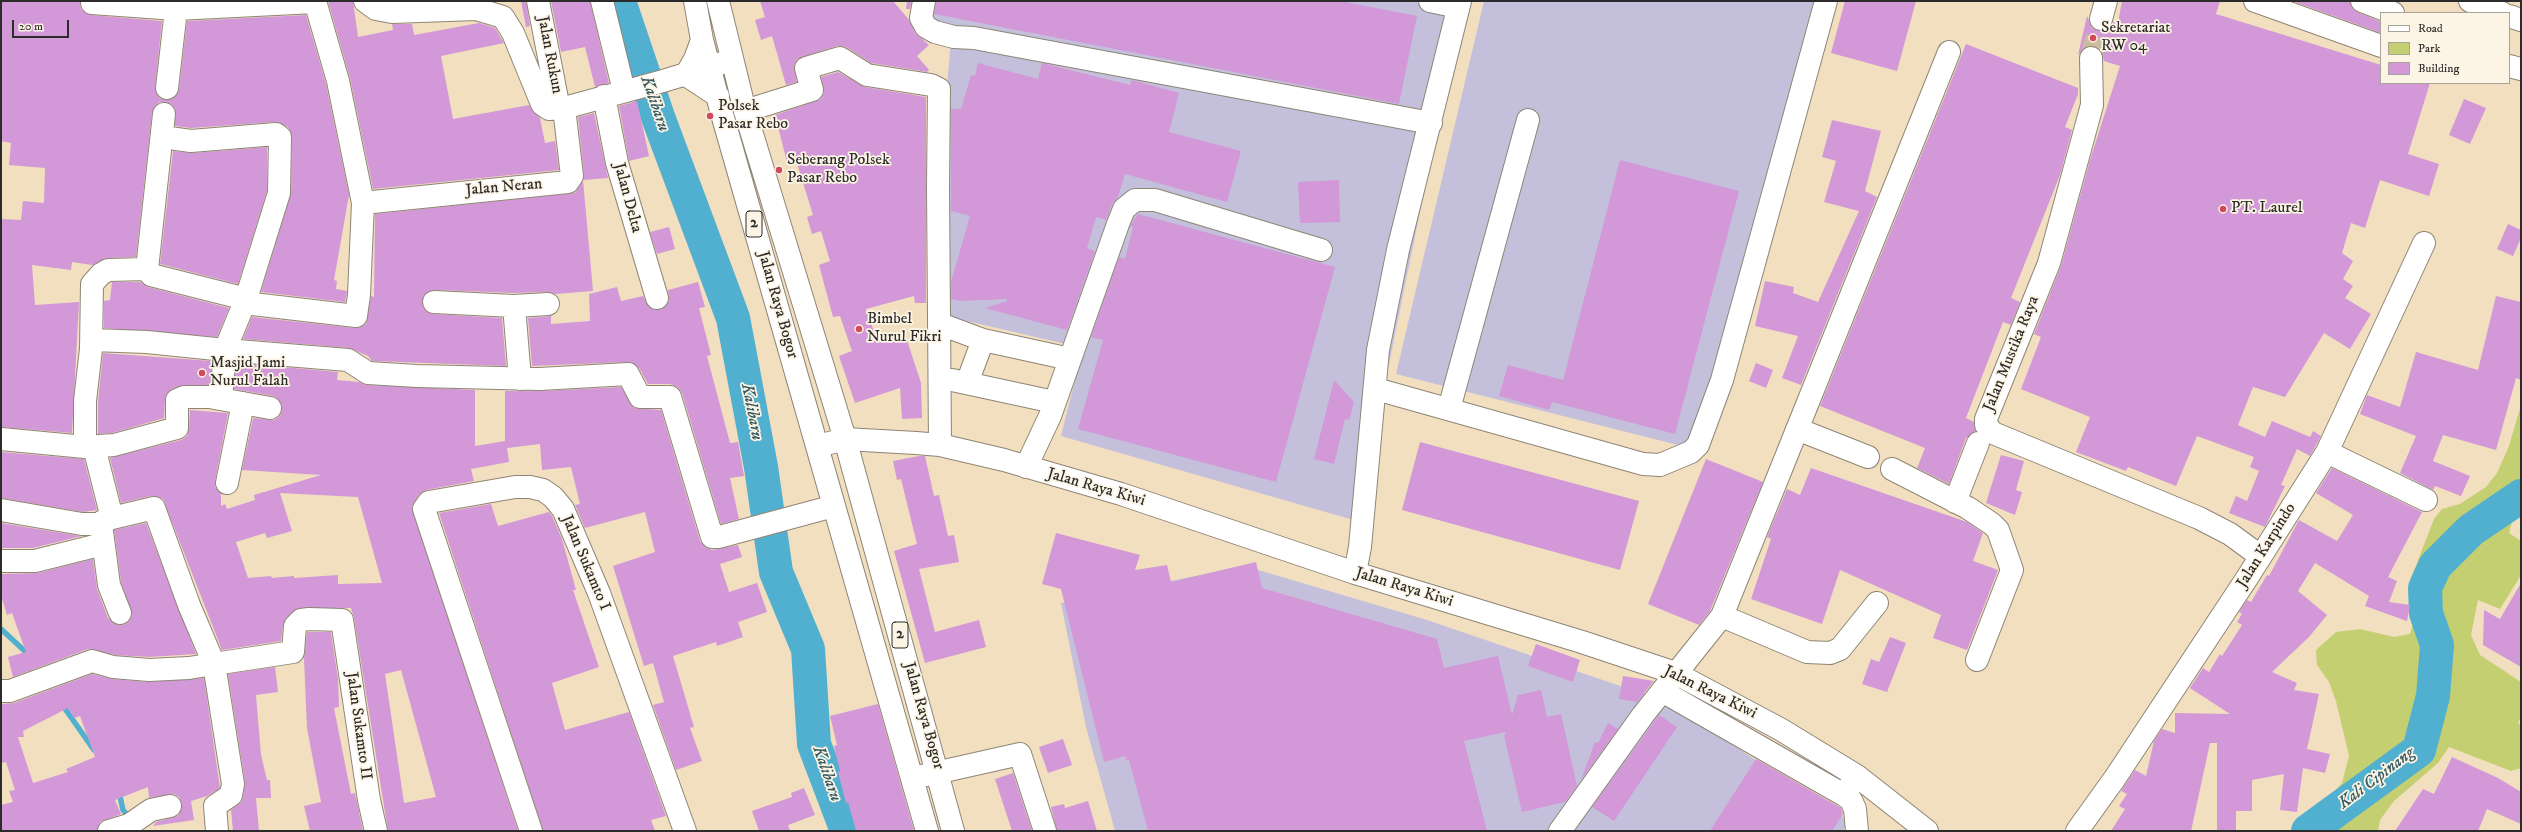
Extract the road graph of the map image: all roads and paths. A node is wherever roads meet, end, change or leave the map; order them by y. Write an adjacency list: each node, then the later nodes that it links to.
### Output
1 (538, 1): 33 (main road, Jalan Rukun)
2 (602, 1): 31 (main road, Jalan Delta)
3 (695, 1): 21 (main road, Jalan Raya Bogor / 2)
4 (718, 1): 25 (main road, Jalan Raya Bogor / 2)
5 (924, 1): 37 (main road)
6 (1430, 1): 14 (main road)
7 (1826, 1): 61 (main road)
8 (2255, 1): 22 (main road)
9 (2362, 1): 17 (main road)
10 (2470, 1): 16 (main road); 18 (main road)
11 (315, 2): 15 (main road); 39 (main road)
12 (92, 3): 15 (main road)
13 (368, 3): 33 (main road)
14 (1459, 4): 37 (main road)
15 (176, 5): 30 (main road)
16 (2501, 10)
17 (2390, 12)
18 (2467, 12)
19 (2510, 14): 20 (main road)
20 (2521, 20)
21 (702, 40): 27 (main road, Jalan Raya Bogor / 2); 29 (main road)
22 (2380, 46)
23 (1949, 52): 62 (main road)
24 (2091, 58): 79 (main road, Jalan Mustika Raya)
25 (732, 60): 27 (main road); 34 (main road, Jalan Raya Bogor / 2)
26 (2510, 66): 28 (main road)
27 (710, 67): 29 (main road); 32 (main road, Jalan Raya Bogor / 2)
28 (2521, 69)
29 (686, 74): 31 (main road); 32 (main road)
30 (167, 88)
31 (622, 92): 33 (main road); 43 (main road, Jalan Delta)
32 (718, 96): 67 (main road, Jalan Raya Bogor / 2)
33 (555, 107): 39 (main road, Jalan Neran)
34 (745, 111): 48 (main road); 64 (main road, Jalan Raya Bogor / 2)
35 (164, 114): 38 (main road)
36 (1528, 120): 61 (main road)
37 (1431, 123): 56 (main road)
38 (162, 137): 42 (main road); 44 (main road)
39 (364, 203): 44 (main road)
40 (2424, 244): 69 (main road, Jalan Karpindo)
41 (1321, 250): 52 (main road)
42 (147, 269): 44 (main road); 49 (main road)
43 (657, 298)
44 (245, 301): 51 (main road)
45 (434, 302): 47 (main road)
46 (548, 304): 47 (main road)
47 (514, 306): 54 (main road)
48 (940, 324): 50 (main road); 53 (main road)
49 (92, 340): 51 (main road); 68 (main road)
50 (983, 340): 52 (main road); 55 (main road)
51 (225, 350): 54 (main road); 57 (main road)
52 (1070, 359): 58 (main road)
53 (940, 378): 55 (main road); 66 (main road)
54 (520, 379): 76 (main road)
55 (967, 383): 58 (main road)
56 (1376, 389): 61 (main road); 81 (main road)
57 (220, 399): 59 (main road); 68 (main road)
58 (1054, 402): 71 (main road)
59 (243, 404): 60 (main road); 73 (main road)
60 (270, 408)
61 (1449, 409)
62 (1797, 429): 70 (main road); 84 (main road)
63 (1, 439): 68 (main road)
64 (845, 439): 66 (main road, Jalan Raya Kiwi); 67 (main road); 90 (main road, Jalan Raya Bogor / 2)
65 (1978, 443): 75 (main road)
66 (940, 445): 71 (main road, Jalan Raya Kiwi)
67 (818, 446): 76 (main road, Jalan Raya Bogor / 2)
68 (89, 447): 78 (main road)
69 (2327, 452): 74 (main road); 79 (main road, Jalan Karpindo)
70 (1868, 457)
71 (1026, 467): 81 (main road, Jalan Raya Kiwi)
72 (1892, 469): 75 (main road)
73 (226, 483)
74 (2426, 500)
75 (1955, 502): 85 (main road)
76 (834, 506): 92 (main road, Jalan Raya Bogor / 2)
77 (1, 510): 78 (main road)
78 (106, 528): 80 (main road); 83 (main road); 86 (main road)
79 (2260, 556): 106 (main road, Jalan Karpindo)
80 (1, 561)
81 (1355, 573): 87 (main road, Jalan Raya Kiwi)
82 (1876, 603): 84 (main road)
83 (120, 613)
84 (1722, 616): 87 (main road)
85 (1977, 660)
86 (214, 664): 89 (main road); 96 (main road); 97 (main road, Jalan Sukamto II)
87 (1676, 673): 88 (main road); 91 (main road, Jalan Raya Kiwi)
88 (1662, 690): 93 (main road); 103 (main road)
89 (1, 691)
90 (938, 772): 92 (main road); 101 (main road, Jalan Raya Bogor / 2); 102 (main road)
91 (1857, 776): 93 (main road); 105 (main road, Jalan Raya Kiwi)
92 (913, 778): 100 (main road, Jalan Raya Bogor / 2)
93 (1844, 795): 104 (main road)
94 (170, 806): 95 (main road)
95 (125, 827)
96 (217, 831)
97 (376, 831)
98 (531, 831): 99 (main road, Jalan Sukamto I)
99 (685, 831)
100 (927, 831)
101 (953, 831)
102 (1045, 831)
103 (1560, 831)
104 (1857, 831)
105 (1927, 831)
106 (2077, 831)

